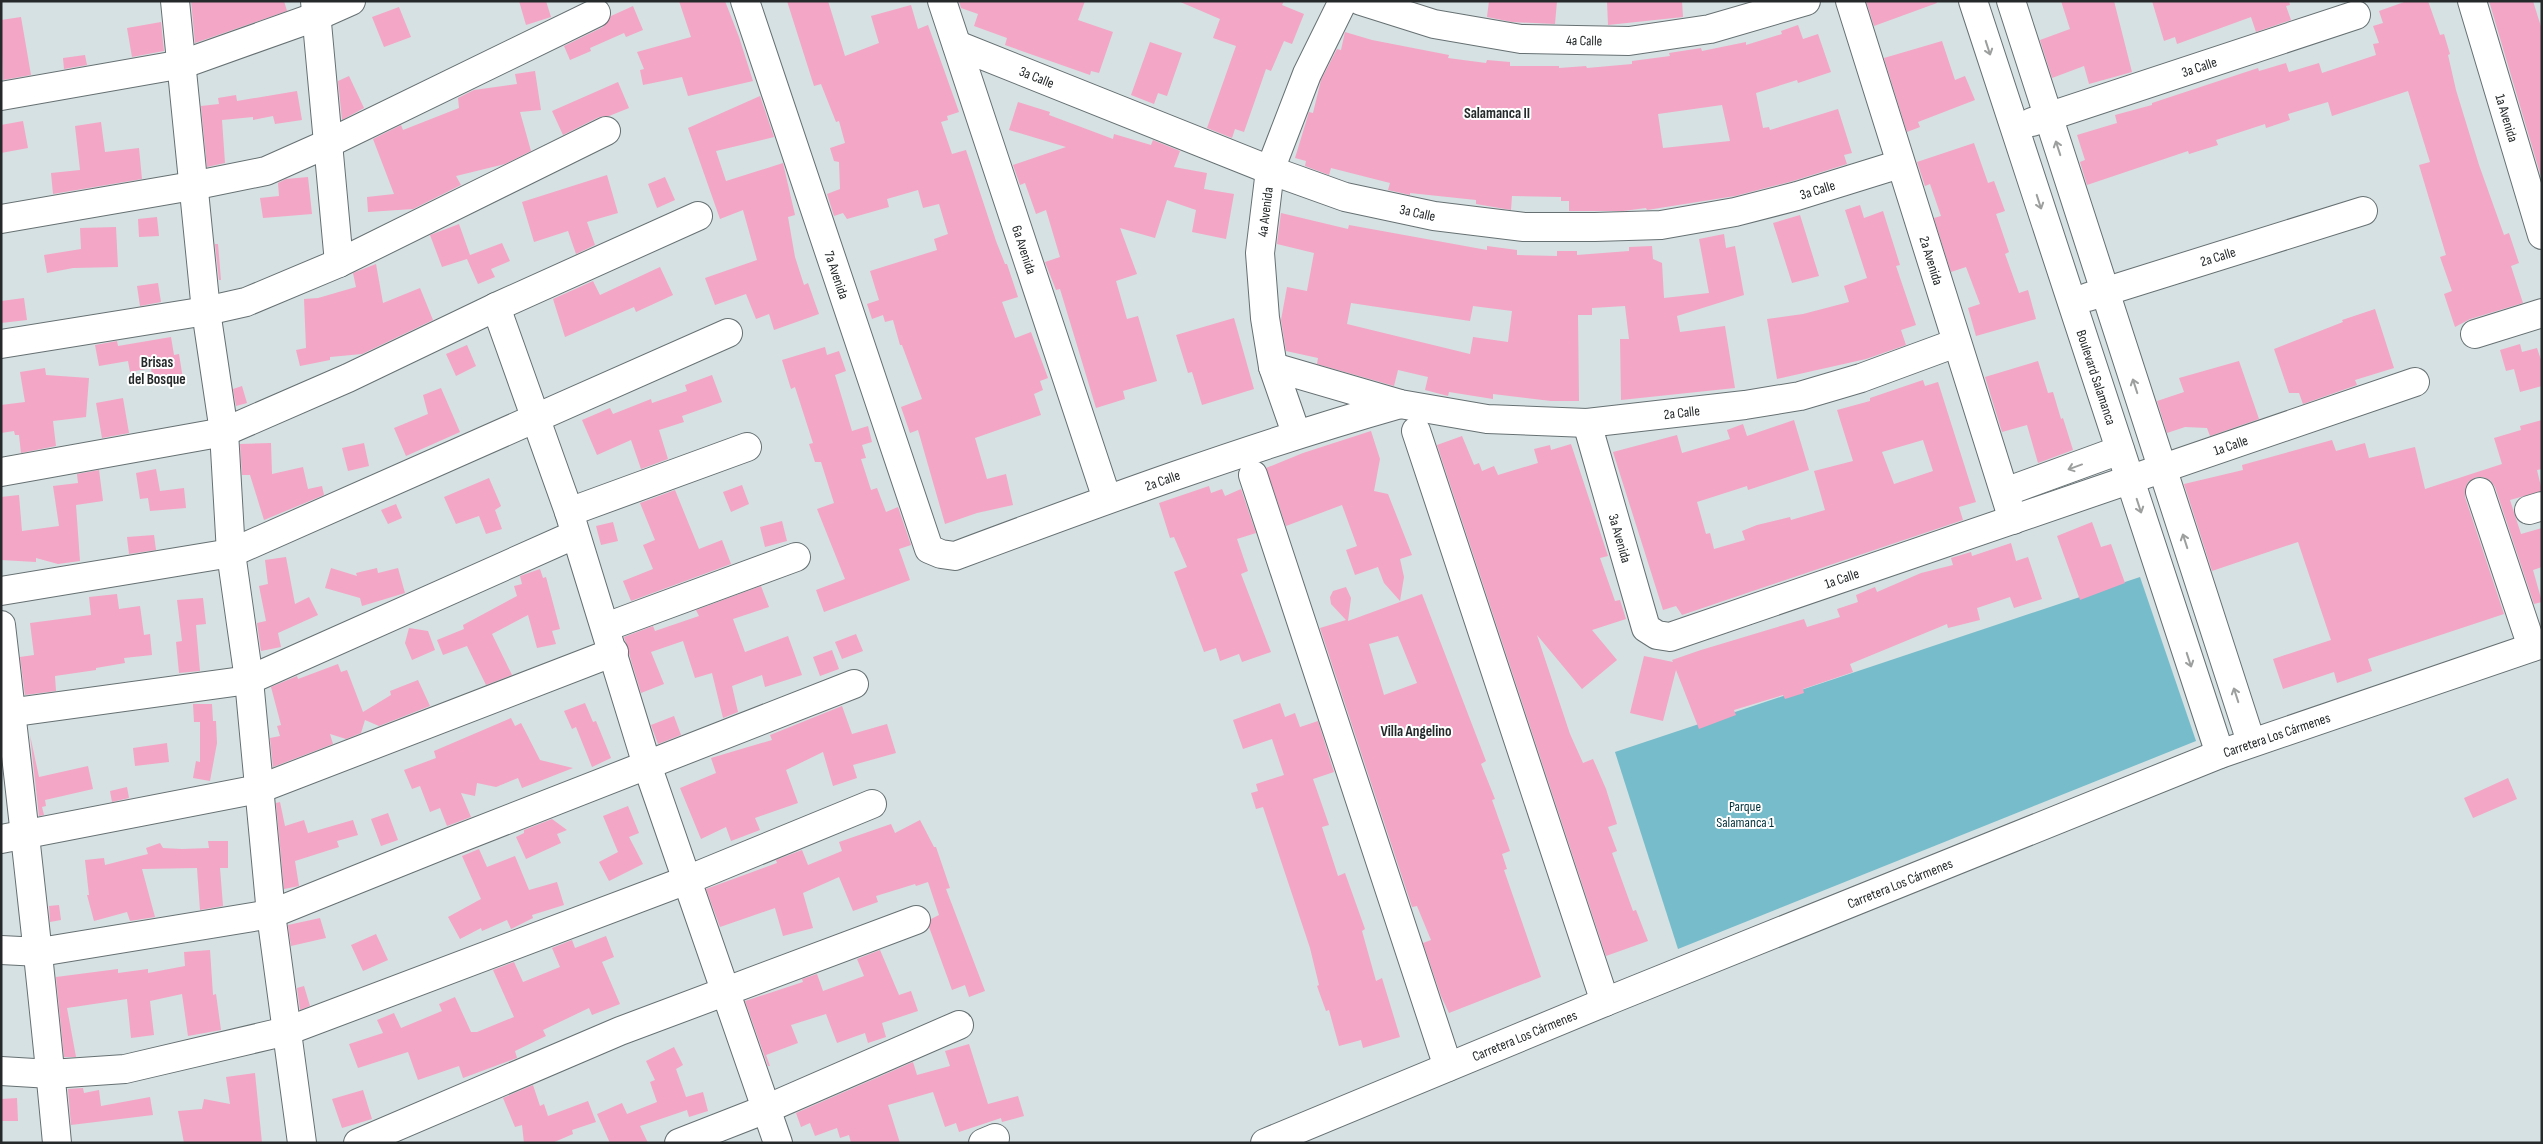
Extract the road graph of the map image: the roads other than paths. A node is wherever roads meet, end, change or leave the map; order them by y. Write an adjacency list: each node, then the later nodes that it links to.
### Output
1 (175, 1): 16 (street)
2 (351, 1): 12 (street)
3 (745, 1): 58 (street, 7a Avenida)
4 (942, 1): 15 (street, 6a Avenida)
5 (1343, 1): 23 (street, 4a Avenida)
6 (1361, 1): 7 (street, 4a Calle)
7 (1806, 1)
8 (1850, 1): 22 (street, 2a Avenida)
9 (1973, 1): 19 (street, Boulevard Salamanca, one-way to 19)
10 (2011, 1): 18 (street)
11 (2472, 1): 28 (street, 1a Avenida)
12 (315, 9): 16 (street); 21 (street)
13 (596, 13): 21 (street)
14 (2356, 15): 18 (street, 3a Calle)
15 (957, 45): 23 (street, 3a Calle); 55 (street, 6a Avenida)
16 (183, 64): 17 (street); 24 (street)
17 (1, 96)
18 (2048, 117): 19 (street, 3a Calle); 30 (street, one-way to 18)
19 (2015, 128): 31 (street, Boulevard Salamanca, one-way to 31)
20 (606, 131): 29 (street)
21 (329, 143): 24 (street); 29 (street)
22 (1900, 164): 23 (street, 3a Calle); 37 (street, 2a Avenida)
23 (1270, 170): 39 (street, 4a Avenida)
24 (192, 186): 27 (street); 33 (street)
25 (2363, 210): 30 (street, 2a Calle)
26 (698, 216): 32 (street)
27 (1, 219)
28 (2542, 235)
29 (339, 263): 33 (street)
30 (2105, 292): 31 (street, 2a Calle); 49 (street, one-way to 30)
31 (2072, 302): 48 (street, Boulevard Salamanca)
32 (496, 307): 42 (street); 45 (street)
33 (206, 311): 38 (street); 45 (street)
34 (2542, 313): 36 (street)
35 (728, 333): 42 (street)
36 (2475, 334)
37 (1956, 343): 43 (street, 2a Calle); 53 (street, 2a Avenida)
38 (1, 344)
39 (1273, 367): 41 (street, 2a Calle); 46 (street, 4a Avenida)
40 (2416, 382): 49 (street, 1a Calle)
41 (1400, 404): 43 (street, 2a Calle); 46 (street, 2a Calle)
42 (536, 418): 57 (street); 59 (street)
43 (1587, 422): 63 (street, 3a Avenida)
44 (1416, 431): 81 (street)
45 (224, 432): 50 (street); 59 (street)
46 (1296, 433): 55 (street, 2a Calle)
47 (747, 447): 57 (street)
48 (2120, 450): 52 (street, Boulevard Salamanca); 53 (street, one-way to 53)
49 (2162, 470): 52 (street, 1a Calle); 69 (street, one-way to 49)
50 (1, 472)
51 (1252, 475): 84 (street)
52 (2130, 481): 56 (street, 1a Calle); 70 (street, Boulevard Salamanca, one-way to 70)
53 (2005, 492): 56 (street, 2a Avenida)
54 (2480, 492): 65 (street)
55 (1107, 499): 58 (street, 2a Calle)
56 (2013, 520): 63 (street, 1a Calle)
57 (572, 524): 64 (street); 66 (street)
58 (929, 548)
59 (231, 553): 61 (street); 66 (street)
60 (796, 557): 64 (street)
61 (1, 590)
62 (1, 624): 68 (street)
63 (1670, 637)
64 (610, 640): 71 (street); 72 (street)
65 (2537, 645): 69 (street, Carretera Los Cármenes)
66 (249, 680): 68 (street); 72 (street)
67 (854, 684): 71 (street)
68 (6, 712): 74 (street)
69 (2250, 742): 70 (street, Carretera Los Cármenes)
70 (2220, 754): 81 (street, Carretera Los Cármenes)
71 (647, 765): 75 (street); 76 (street)
72 (259, 789): 74 (street); 76 (street)
73 (872, 804): 75 (street)
74 (12, 836): 79 (street)
75 (687, 880): 80 (street); 83 (street)
76 (272, 914): 79 (street); 83 (street)
77 (916, 920): 80 (street)
78 (1, 950): 79 (street)
79 (40, 952): 86 (street)
80 (726, 992): 87 (street); 90 (street)
81 (1605, 1002): 84 (street, Carretera Los Cármenes)
82 (960, 1025): 87 (street)
83 (287, 1031): 86 (street); 89 (street)
84 (1448, 1067): 93 (street, Carretera Los Cármenes)
85 (1, 1071): 86 (street)
86 (51, 1074): 88 (street)
87 (766, 1108): 91 (street); 92 (street)
88 (57, 1143)
89 (302, 1143)
90 (358, 1143)
91 (679, 1143)
92 (778, 1143)
93 (1266, 1143)

